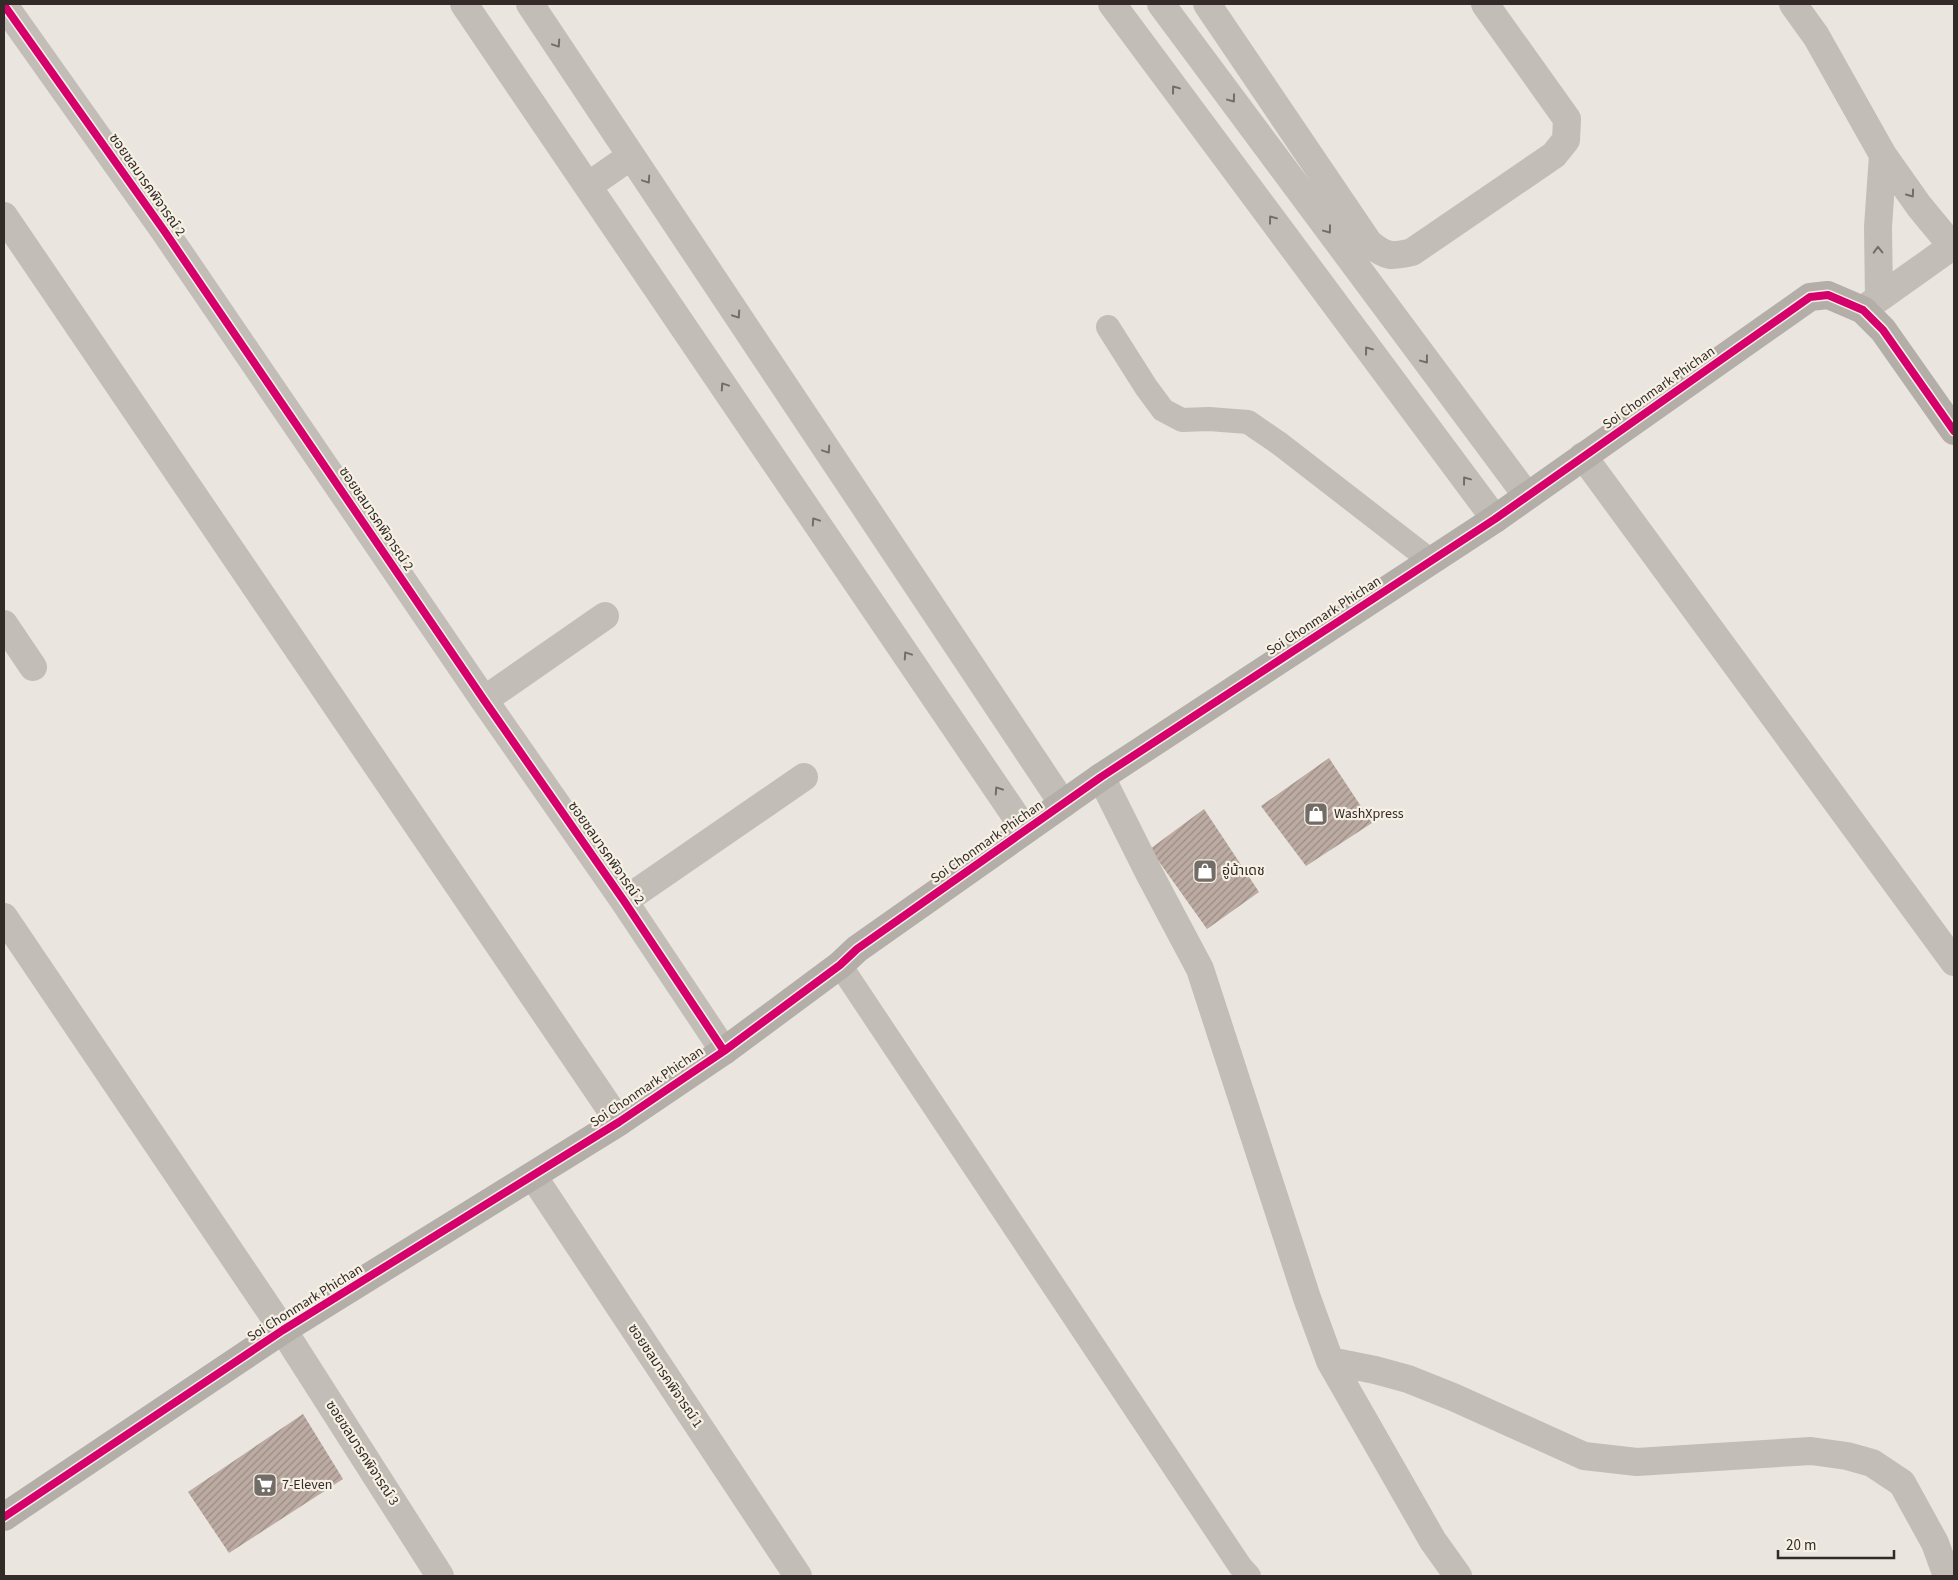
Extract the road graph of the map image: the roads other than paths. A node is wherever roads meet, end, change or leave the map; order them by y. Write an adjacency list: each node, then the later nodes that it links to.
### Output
1 (464, 4): 11 (street)
2 (530, 4): 10 (street, one-way to 10)
3 (1112, 4): 19 (street, one-way to 3)
4 (1161, 4): 18 (street, one-way to 18)
5 (1207, 4): 6 (street)
6 (1485, 4)
7 (1793, 4): 9 (street)
8 (4, 5): 24 (street, ซอยชลมารคพิจารณ์ 2)
9 (1883, 155): 13 (street, one-way to 13); 14 (street, one-way to 9)
10 (631, 156): 11 (street); 27 (street, one-way to 27)
11 (588, 186): 28 (street, one-way to 11)
12 (4, 216): 34 (street)
13 (1953, 245): 14 (street)
14 (1871, 304): 16 (street, Soi Chonmark Phichan); 17 (street, Soi Chonmark Phichan)
15 (1108, 327): 20 (lane)
16 (1954, 431)
17 (1583, 456): 18 (street, Soi Chonmark Phichan); 31 (street)
18 (1527, 496): 19 (street, Soi Chonmark Phichan)
19 (1495, 519): 20 (street, Soi Chonmark Phichan)
20 (1432, 561): 26 (street, Soi Chonmark Phichan)
21 (605, 616): 24 (street)
22 (4, 624): 23 (street)
23 (33, 666)
24 (484, 700): 29 (street, ซอยชลมารคพิจารณ์ 2)
25 (804, 777): 29 (street)
26 (1101, 777): 27 (street, Soi Chonmark Phichan); 37 (street)
27 (1063, 804): 28 (street, Soi Chonmark Phichan)
28 (1025, 830): 32 (street, Soi Chonmark Phichan)
29 (624, 901): 33 (street, ซอยชลมารคพิจารณ์ 2)
30 (4, 917): 36 (street, ซอยชลมารคพิจารณ์ 3)
31 (1954, 962)
32 (840, 965): 33 (street, Soi Chonmark Phichan); 41 (lane)
33 (724, 1051): 34 (street, Soi Chonmark Phichan)
34 (619, 1122): 35 (street, Soi Chonmark Phichan)
35 (533, 1176): 36 (street, Soi Chonmark Phichan); 40 (street, ซอยชลมารคพิจารณ์ 1)
36 (283, 1330): 38 (street, Soi Chonmark Phichan); 39 (street, ซอยชลมารคพิจารณ์ 3)
37 (1330, 1361): 42 (street); 43 (street)
38 (4, 1518)
39 (440, 1576)
40 (798, 1576)
41 (1249, 1576)
42 (1458, 1576)
43 (1947, 1576)

